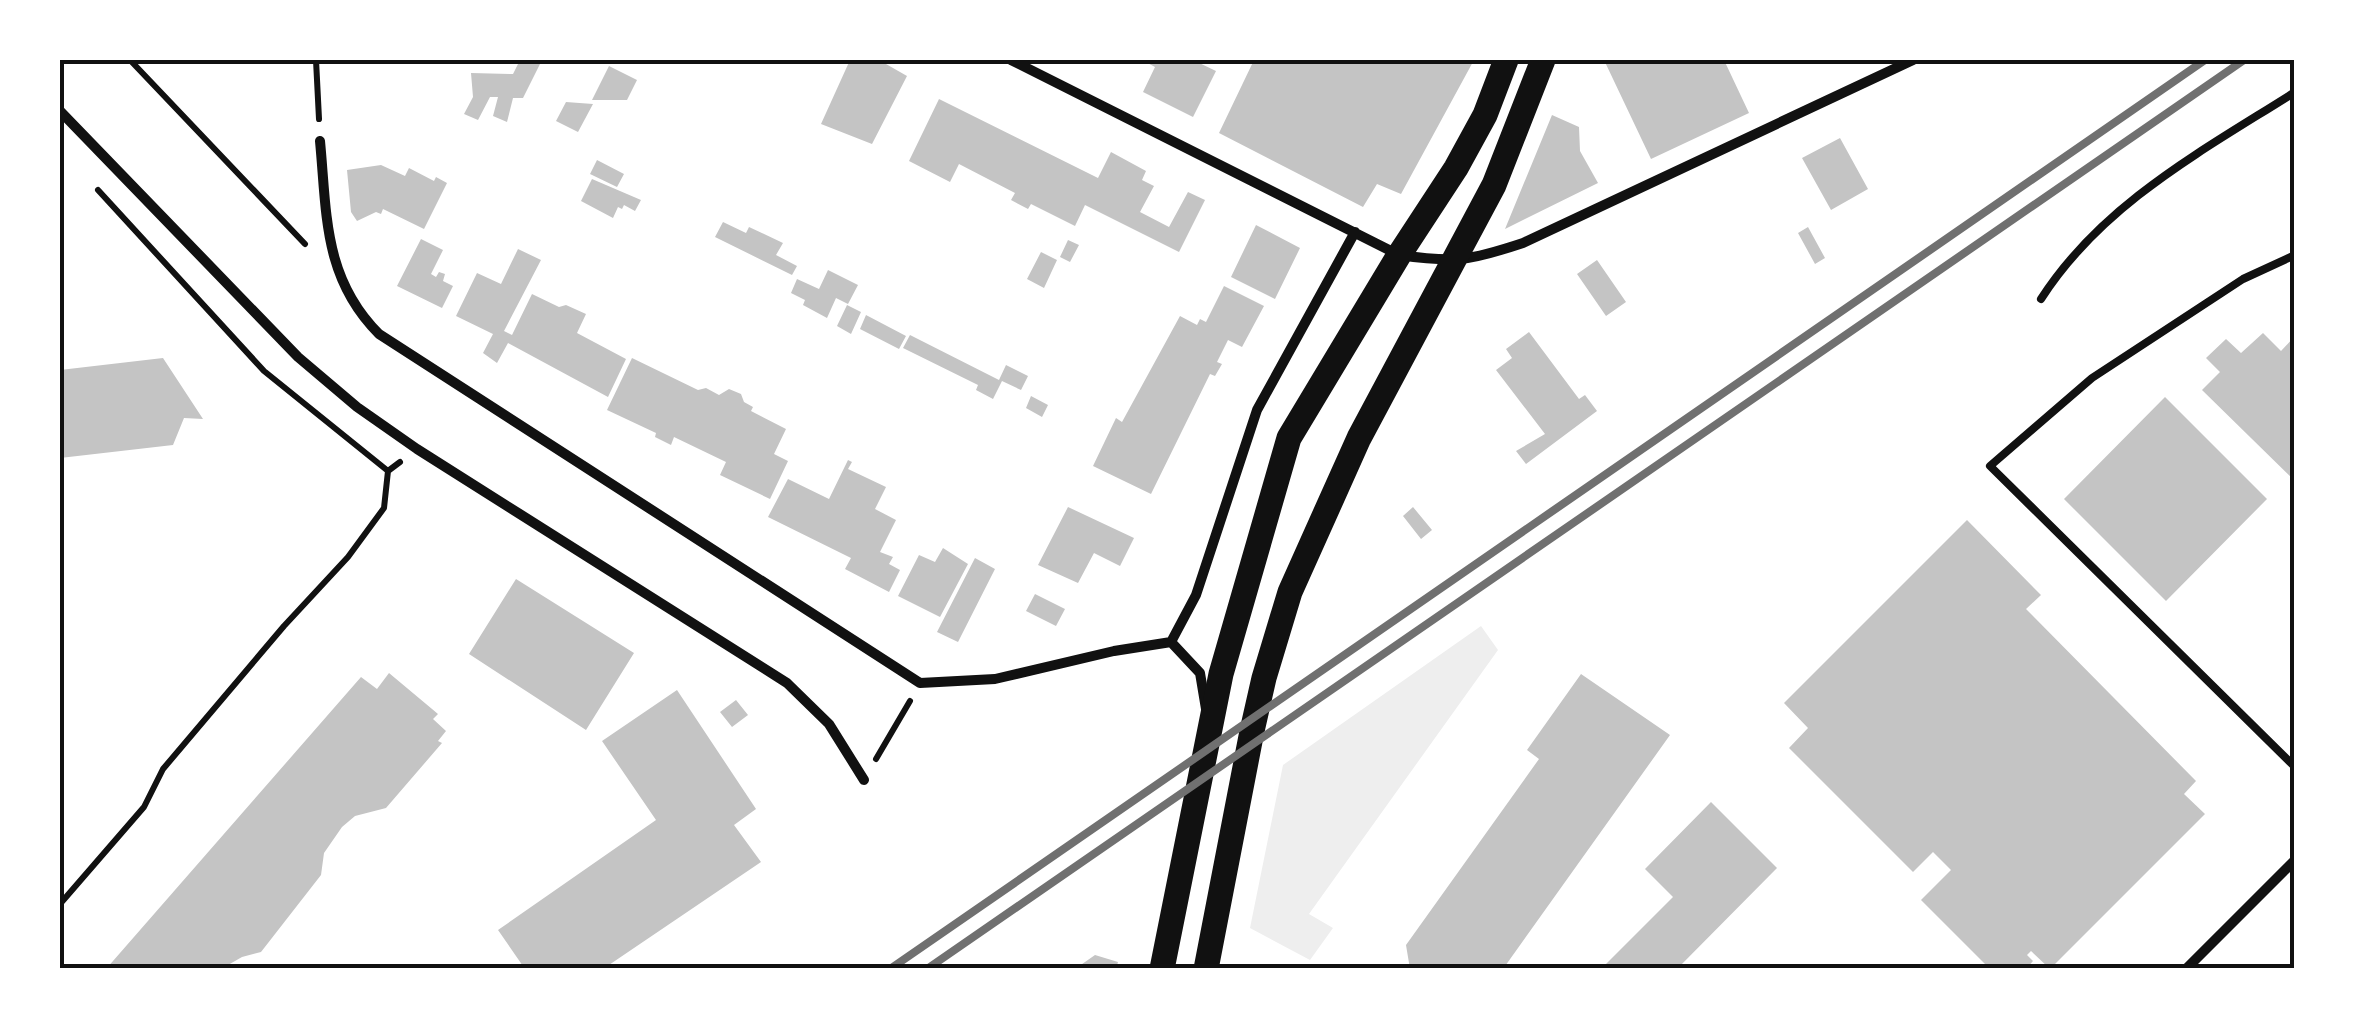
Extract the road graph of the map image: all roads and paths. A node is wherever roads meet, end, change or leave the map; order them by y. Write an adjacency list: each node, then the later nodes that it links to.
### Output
1 (130, 60): 12 (path)
2 (316, 60): 9 (path)
3 (1010, 60): 11 (street)
4 (1506, 60): 13 (main road)
5 (1543, 60): 15 (main road)
6 (1914, 60): 15 (street)
7 (2295, 92): 16 (lane)
8 (60, 110): 17 (street)
9 (320, 141): 12 (street)
10 (93, 185): 18 (path)
11 (1355, 232): 13 (street); 19 (street)
12 (330, 244): 20 (street)
13 (1399, 255): 15 (street); 21 (main road)
14 (2295, 255): 22 (lane)
15 (1452, 262): 27 (main road)
16 (2042, 299)
17 (417, 449): 18 (path); 23 (street)
18 (388, 471): 25 (path)
19 (1171, 642): 20 (street); 21 (street)
20 (920, 683): 23 (path)
21 (1209, 730): 26 (main road)
22 (2295, 767)
23 (864, 780)
24 (2295, 860): 28 (street)
25 (60, 904)
26 (1162, 969)
27 (1206, 969)
28 (2186, 969)

